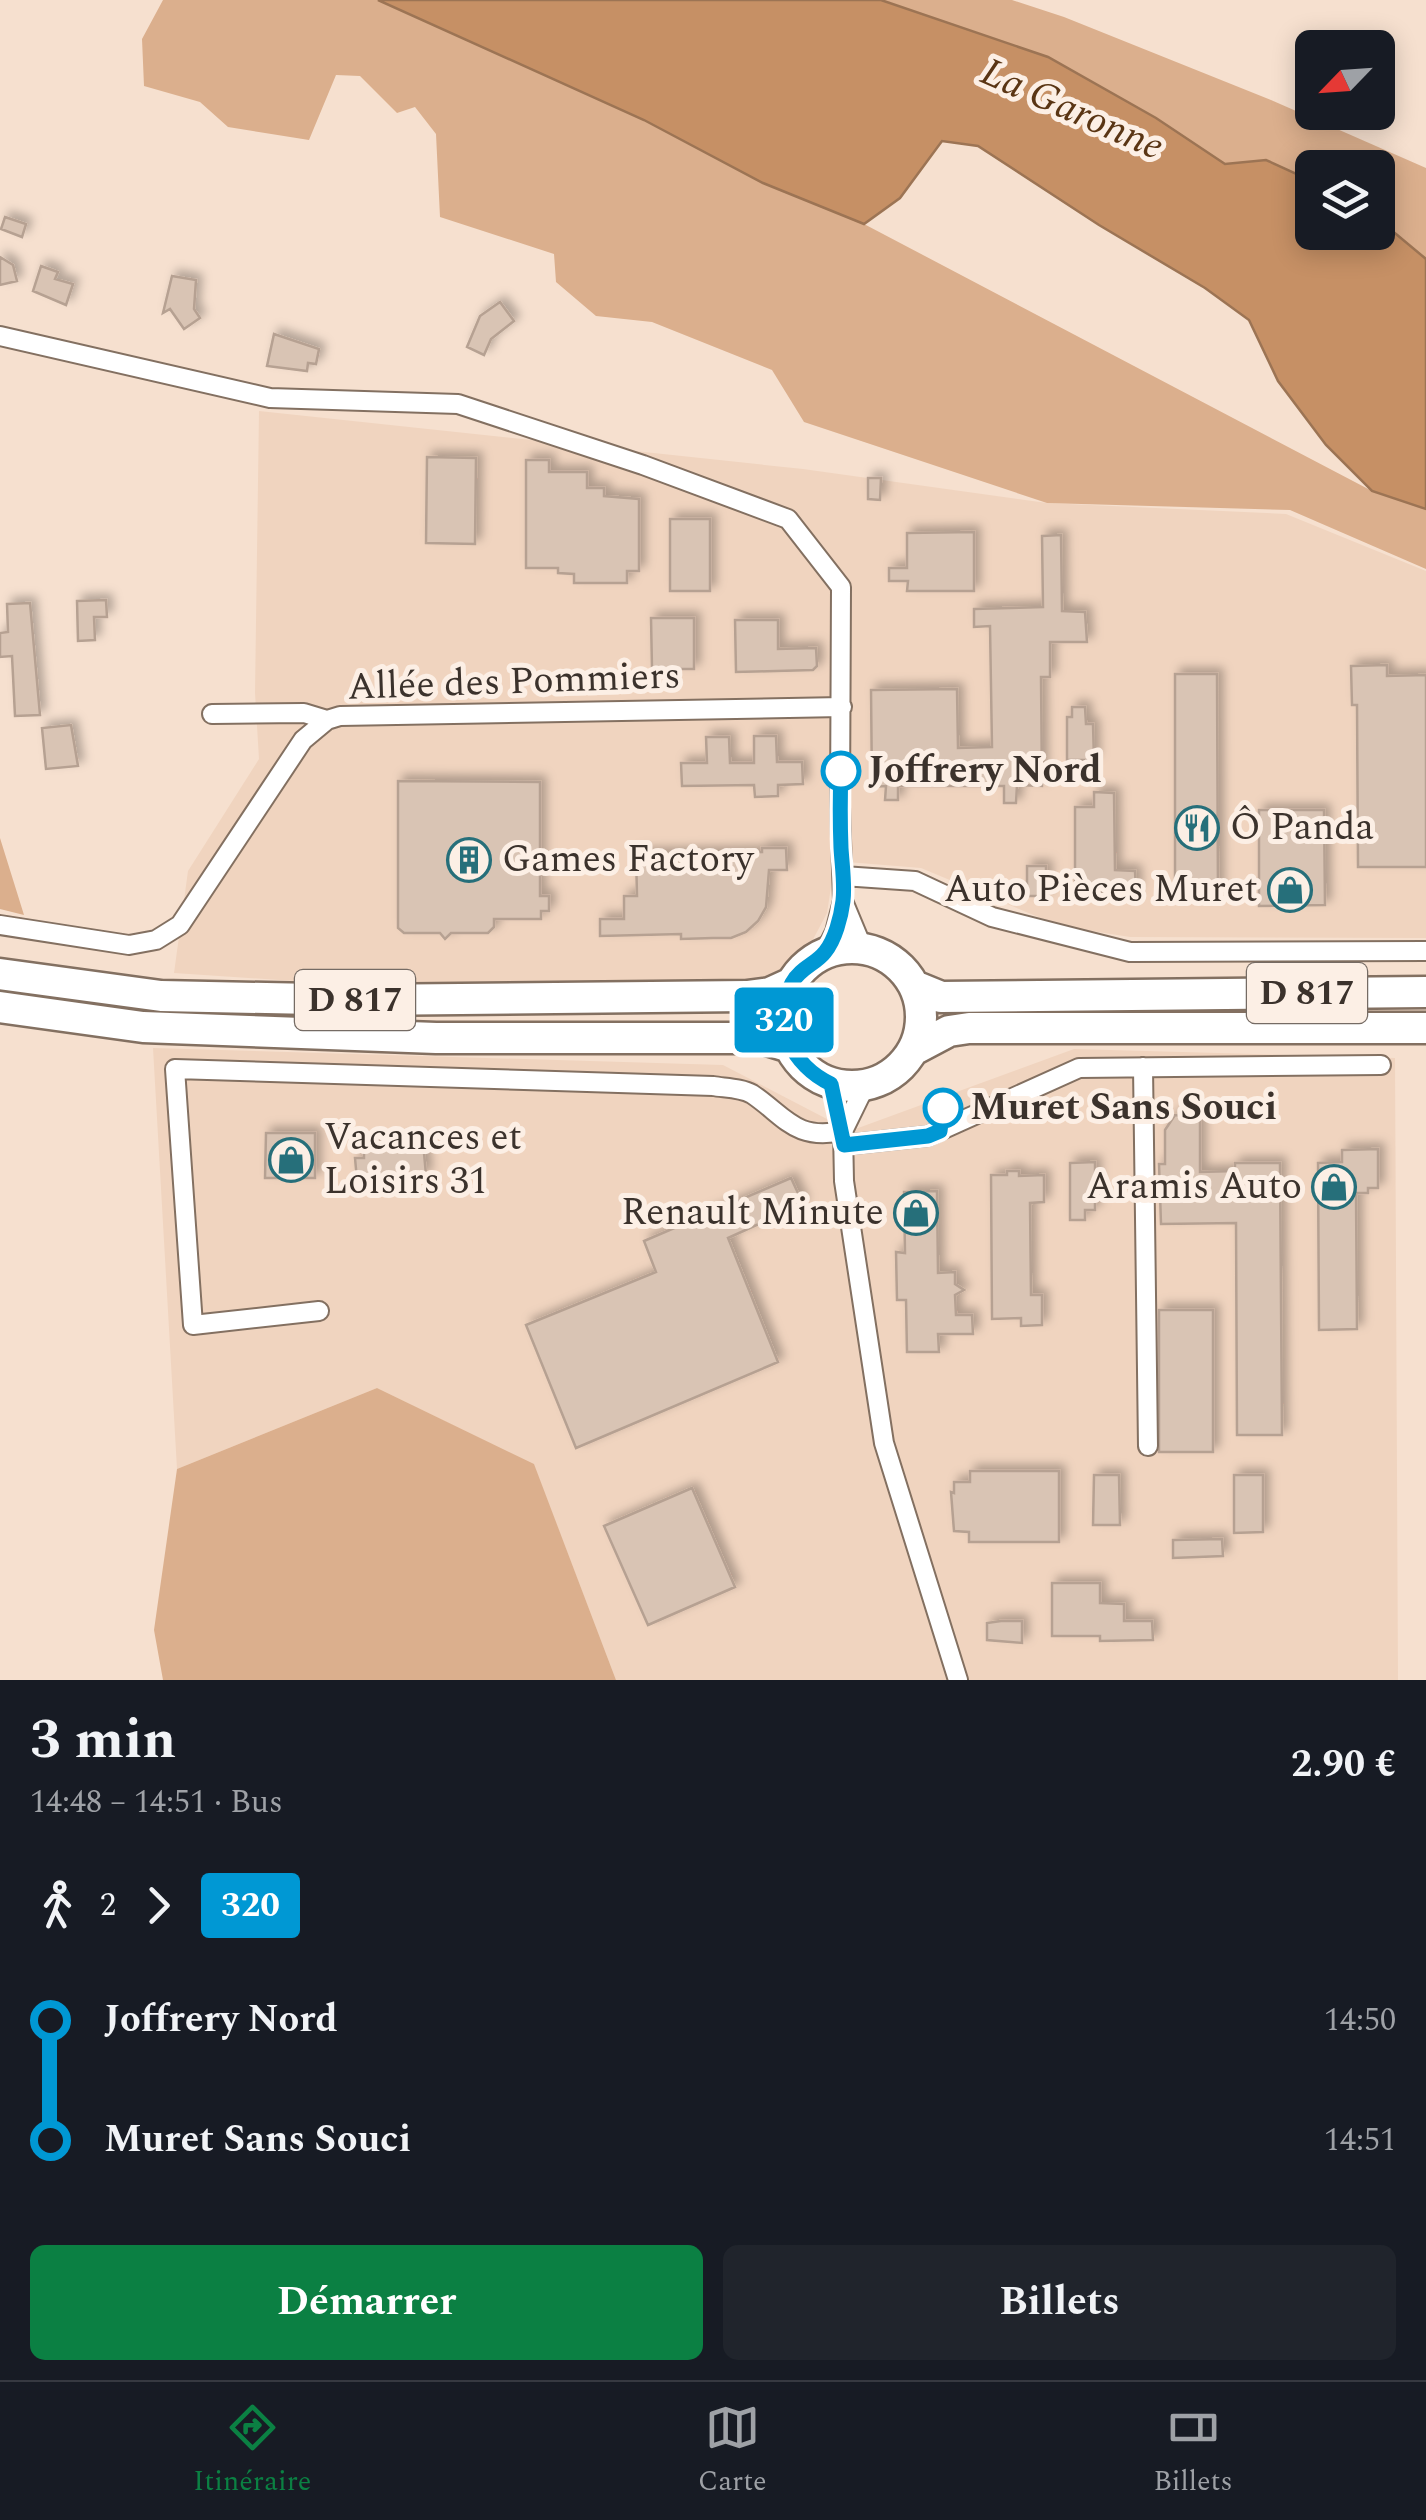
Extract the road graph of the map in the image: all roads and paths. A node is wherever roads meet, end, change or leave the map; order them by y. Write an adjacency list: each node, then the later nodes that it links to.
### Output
1 (0, 336): 2 (street)
2 (842, 708): 4 (street, Allée des Pommiers); 5 (street)
3 (212, 714): 4 (street)
4 (327, 720): 7 (street, Allée des Pommiers)
5 (842, 876): 6 (street); 9 (street)
6 (843, 901): 8 (street); 10 (street)
7 (0, 926)
8 (863, 949): 10 (main road); 13 (main road)
9 (1426, 951)
10 (824, 954): 12 (main road)
11 (0, 974): 12 (main road, D 817)
12 (792, 983): 17 (main road)
13 (914, 986): 14 (main road, D 817); 18 (main road)
14 (1426, 992)
15 (0, 1007): 17 (main road, D 817)
16 (1426, 1028): 18 (main road, D 817)
17 (790, 1046): 21 (main road)
18 (914, 1049): 22 (main road)
19 (1381, 1065): 20 (street)
20 (1143, 1067): 23 (street); 25 (street)
21 (831, 1084): 22 (main road); 23 (street)
22 (865, 1086): 23 (street)
23 (843, 1138): 24 (street); 26 (street)
24 (319, 1311)
25 (1148, 1446)
26 (958, 1680)

